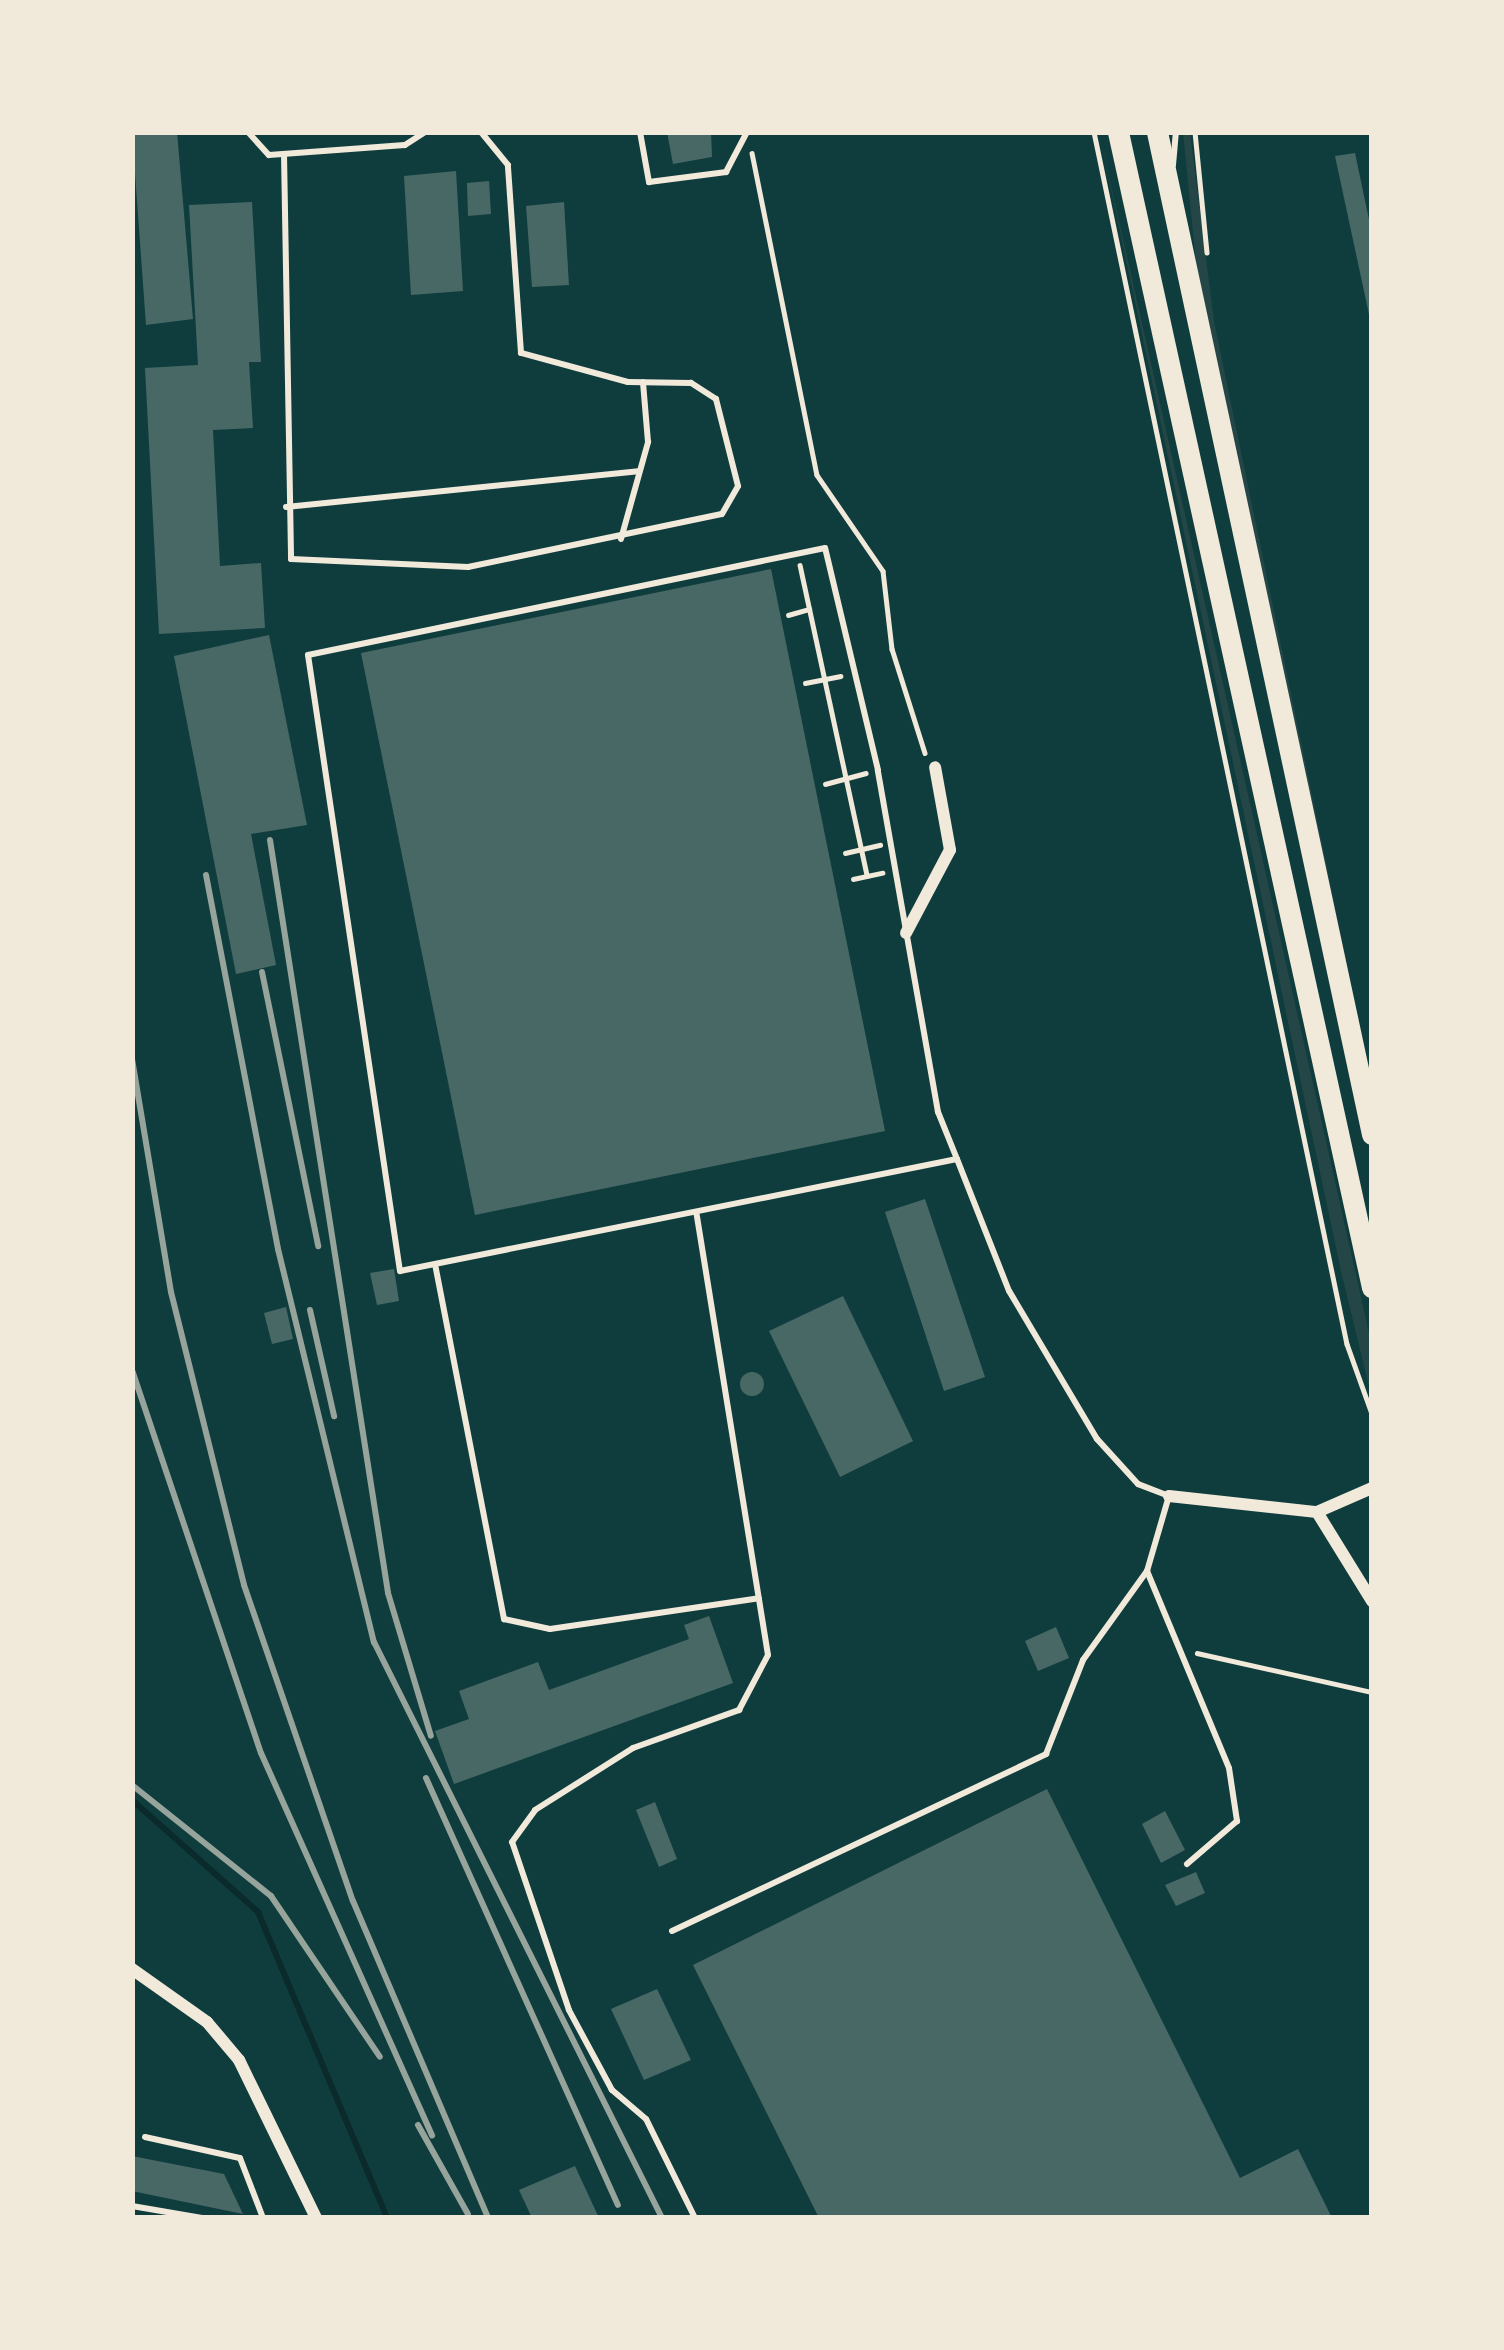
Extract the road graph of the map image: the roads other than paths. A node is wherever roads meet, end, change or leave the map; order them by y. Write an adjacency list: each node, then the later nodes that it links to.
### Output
1 (248, 132): 9 (lane)
2 (425, 132): 9 (lane)
3 (481, 132): 11 (lane)
4 (640, 132): 5 (lane)
5 (748, 132)
6 (1118, 132): 21 (highway)
7 (1157, 132): 10 (highway)
8 (1176, 132): 10 (lane)
9 (284, 154): 13 (lane)
10 (1168, 186): 17 (highway)
11 (643, 382): 12 (lane); 14 (lane)
12 (638, 471): 13 (lane); 14 (lane)
13 (286, 507): 14 (lane)
14 (621, 539)
15 (935, 767): 16 (street)
16 (906, 933): 18 (lane); 20 (lane)
17 (1372, 1134)
18 (957, 1159): 19 (lane); 23 (lane)
19 (697, 1215): 20 (lane); 26 (lane)
20 (435, 1264): 26 (lane)
21 (1372, 1287)
22 (1372, 1488): 24 (street)
23 (1169, 1496): 24 (street); 25 (lane)
24 (1317, 1512): 27 (street)
25 (1147, 1570): 28 (lane); 29 (lane)
26 (759, 1598): 36 (lane)
27 (1372, 1601)
28 (1187, 1864)
29 (672, 1931)
30 (137, 1970): 35 (street)
31 (145, 2137): 34 (lane)
32 (132, 2206): 33 (lane)
33 (202, 2218)
34 (263, 2218)
35 (316, 2218)
36 (695, 2218)

